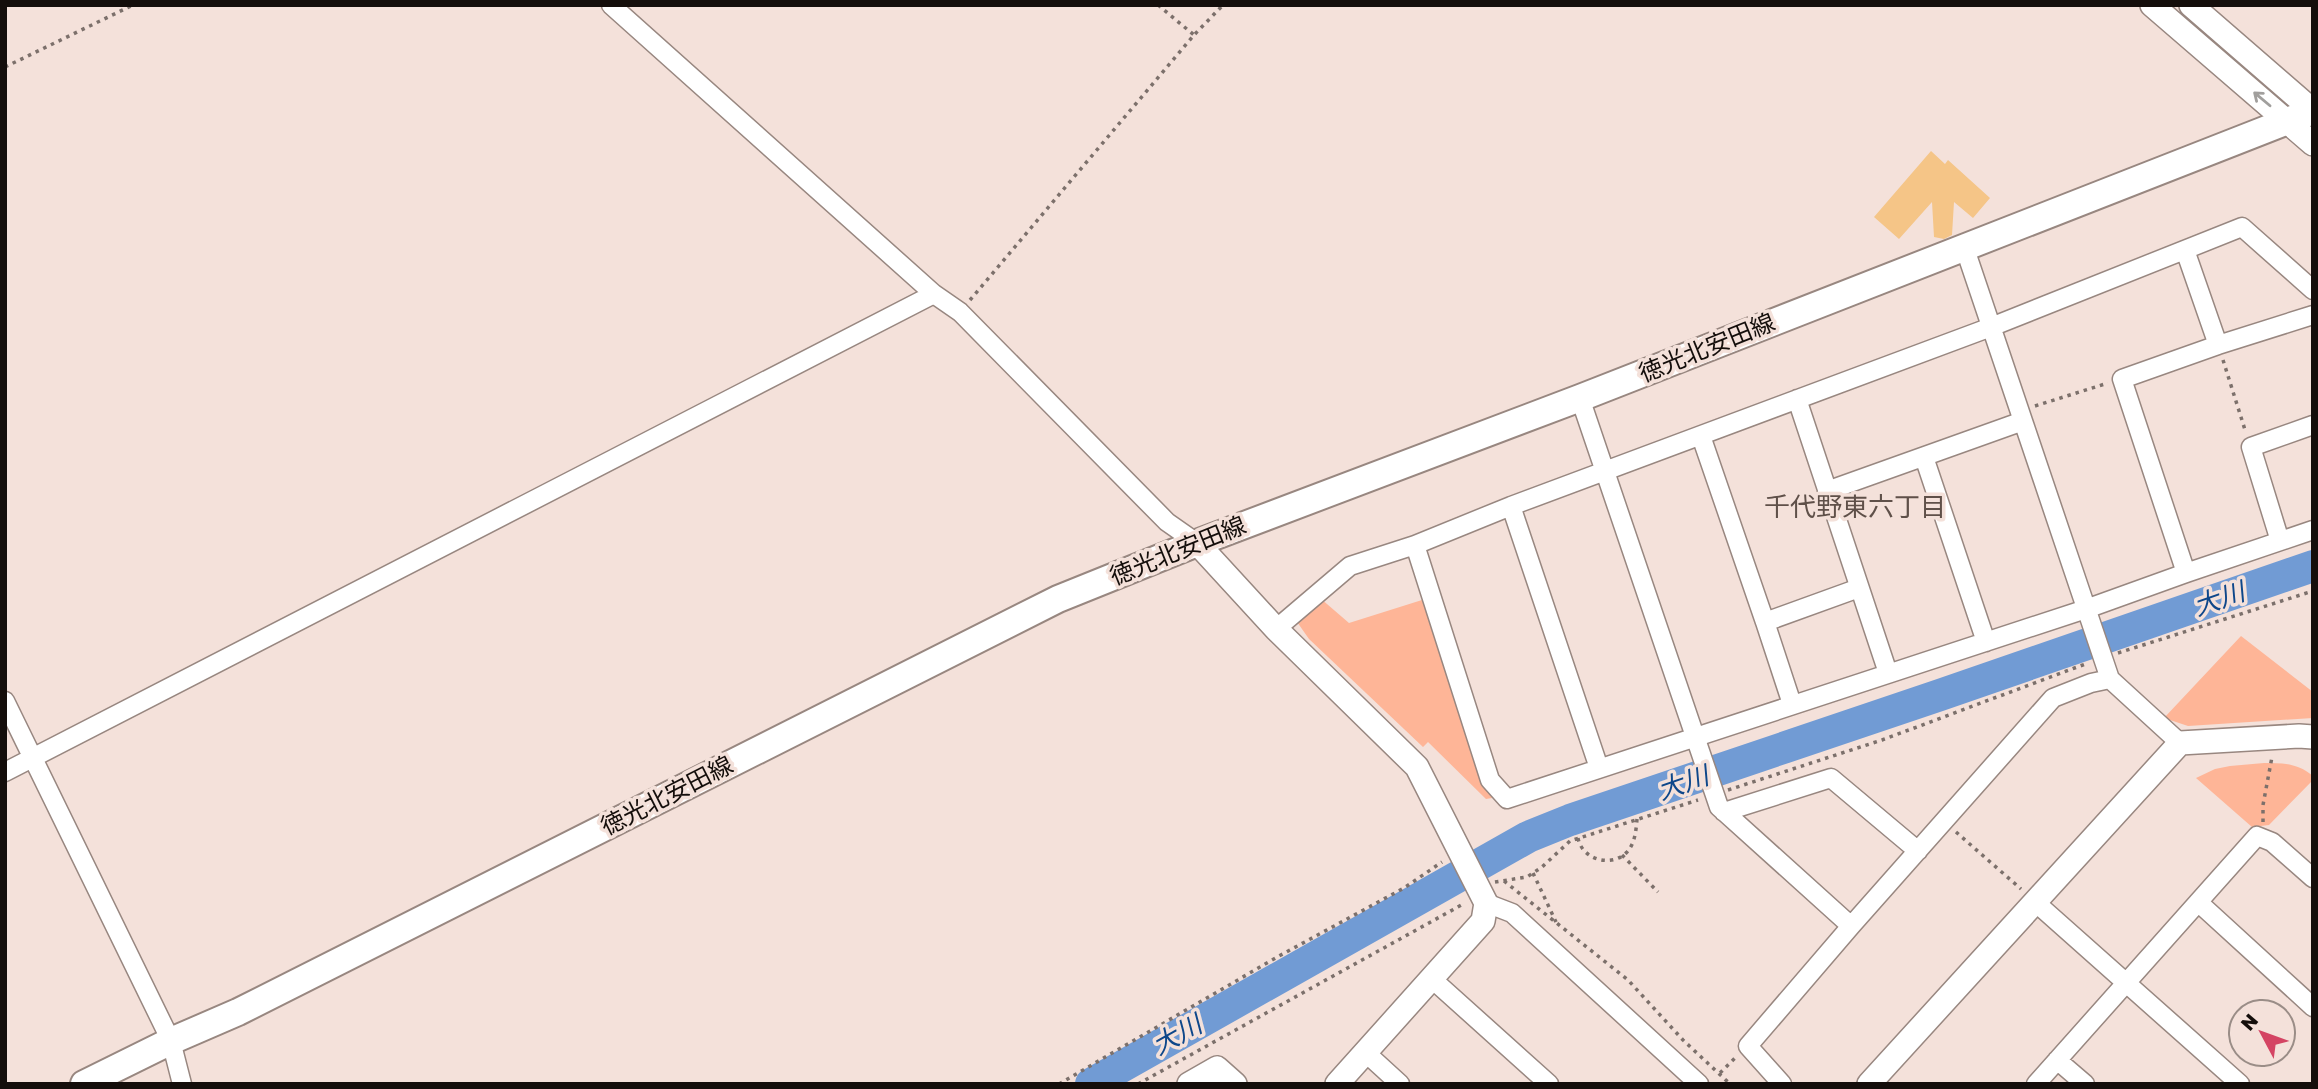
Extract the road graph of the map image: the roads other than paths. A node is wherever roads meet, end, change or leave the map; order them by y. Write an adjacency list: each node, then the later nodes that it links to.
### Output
1 (611, 5): 10 (street)
2 (2152, 5): 5 (street, one-way to 2)
3 (2190, 5): 4 (street)
4 (2313, 111): 5 (main road, 徳光北安田線)
5 (2286, 120): 6 (street); 7 (main road, 徳光北安田線)
6 (2313, 144)
7 (1964, 246): 12 (street); 14 (main road, 徳光北安田線)
8 (2185, 250): 9 (street); 12 (street); 13 (street)
9 (2313, 290)
10 (934, 294): 25 (street); 40 (street)
11 (2313, 315): 13 (street)
12 (1991, 327): 15 (street); 16 (street)
13 (2218, 345): 27 (street)
14 (1580, 398): 20 (street); 25 (main road, 徳光北安田線)
15 (1797, 399): 18 (street); 21 (street)
16 (2021, 416): 19 (street); 29 (street)
17 (2313, 425): 24 (street)
18 (1701, 436): 20 (street); 30 (street)
19 (1924, 457): 21 (street); 32 (street)
20 (1606, 471): 22 (street); 38 (street)
21 (1827, 491): 28 (street)
22 (1511, 506): 26 (street); 41 (street)
23 (2313, 530): 24 (street)
24 (2280, 541): 27 (street)
25 (1197, 543): 31 (street); 53 (main road, 徳光北安田線)
26 (1415, 545): 31 (street); 41 (street)
27 (2186, 573): 29 (street)
28 (1858, 588): 30 (street); 33 (street)
29 (2087, 609): 32 (street); 34 (street)
30 (1765, 622): 36 (street)
31 (1276, 629): 46 (street)
32 (1986, 642): 33 (street)
33 (1888, 673): 36 (street)
34 (2110, 679): 39 (street); 44 (street)
35 (5, 701): 40 (street)
36 (1792, 704): 38 (street)
37 (2313, 737): 39 (street)
38 (1698, 741): 41 (street); 43 (street)
39 (2180, 743): 47 (street)
40 (34, 758): 42 (street); 53 (street)
41 (1599, 768)
42 (5, 772)
43 (1724, 812): 44 (street); 49 (street)
44 (1917, 851): 49 (street)
45 (2313, 878): 48 (street)
46 (1483, 894): 50 (street); 63 (street)
47 (2034, 901): 51 (street); 65 (street)
48 (2198, 902): 51 (street); 52 (street)
49 (1851, 926): 64 (street)
50 (1432, 978): 54 (street); 62 (street)
51 (2126, 982): 55 (street); 68 (street)
52 (2313, 1007)
53 (171, 1041): 56 (main road, 徳光北安田線); 57 (street)
54 (1364, 1052): 60 (street); 61 (street)
55 (2057, 1060): 66 (street); 67 (street)
56 (85, 1084)
57 (182, 1084)
58 (1189, 1084): 59 (street)
59 (1235, 1084)
60 (1337, 1084)
61 (1400, 1084)
62 (1549, 1084)
63 (1699, 1084)
64 (1782, 1084)
65 (1868, 1084)
66 (2036, 1084)
67 (2085, 1084)
68 (2240, 1084)

